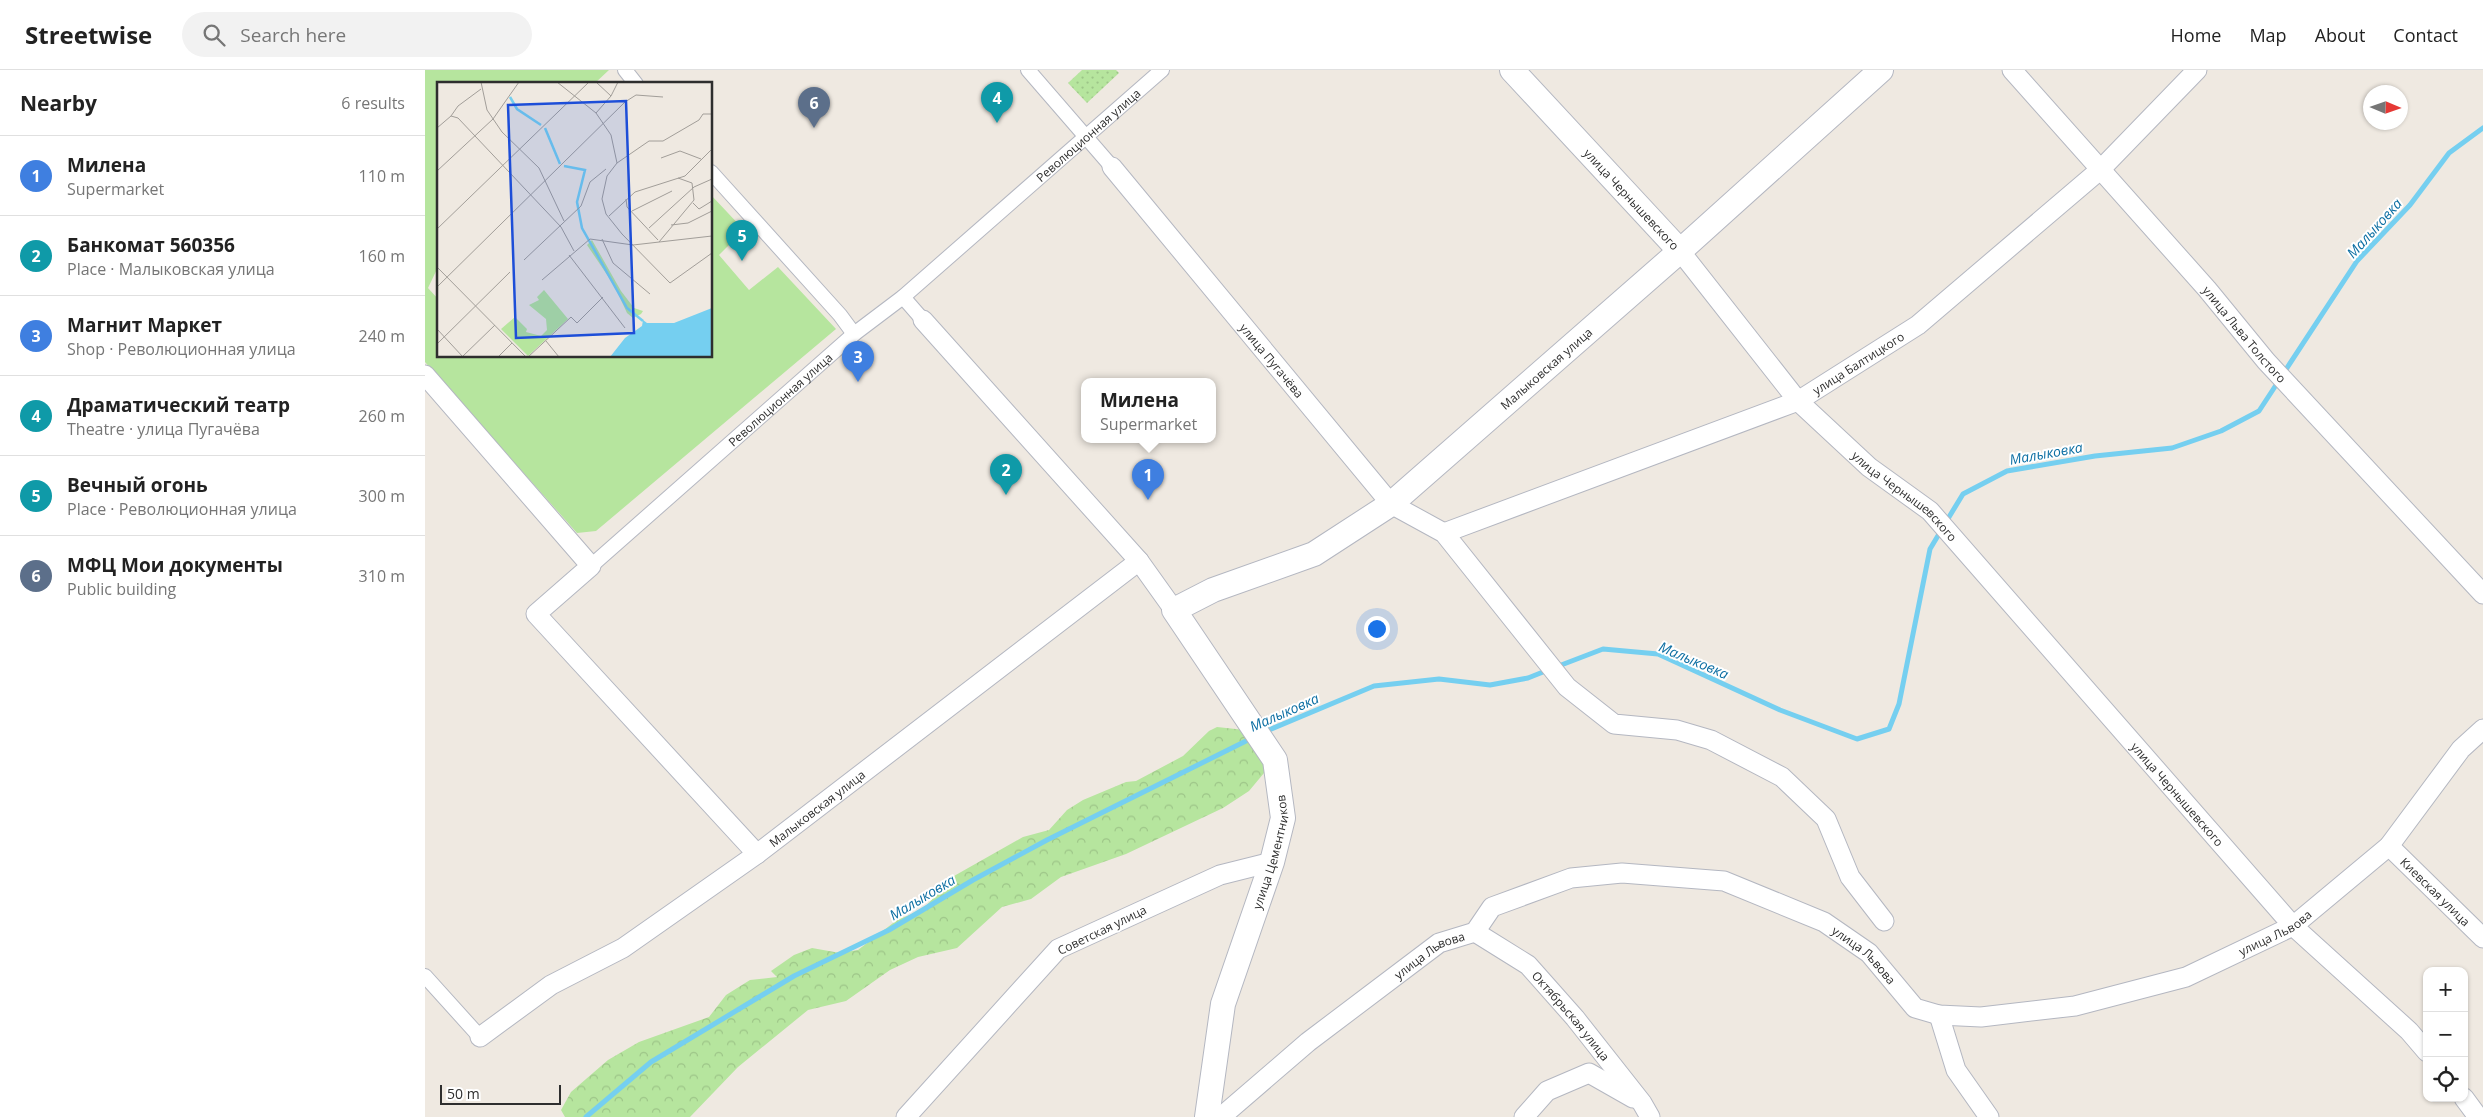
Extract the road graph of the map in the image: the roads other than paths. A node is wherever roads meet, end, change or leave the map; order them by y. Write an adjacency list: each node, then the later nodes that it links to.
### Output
1 (625, 70): 8 (street)
2 (1029, 70): 9 (street, улица Пугачёва)
3 (1162, 70): 9 (street, Революционная улица)
4 (1512, 70): 13 (street, улица Чернышевского)
5 (1881, 70): 13 (street, Малыковская улица)
6 (2012, 70): 11 (street, улица Льва Толстого)
7 (2197, 70): 11 (street, улица Балтицкого)
8 (634, 82)
9 (1087, 136): 10 (street, улица Пугачёва); 14 (street, Революционная улица)
10 (1112, 167): 19 (street, улица Пугачёва)
11 (2101, 169): 18 (street, улица Балтицкого); 23 (street, улица Льва Толстого)
12 (713, 174): 16 (street)
13 (1680, 251): 18 (street, улица Чернышевского); 19 (street, Малыковская улица)
14 (903, 297): 15 (street); 16 (street, Революционная улица)
15 (923, 320): 21 (street)
16 (854, 334): 22 (street, Революционная улица)
17 (425, 375): 22 (street)
18 (1798, 401): 20 (street, улица Балтицкого); 30 (street, улица Чернышевского)
19 (1391, 504): 20 (street, улица Пугачёва); 24 (street, Малыковская улица)
20 (1444, 533): 29 (street, улица Пугачёва)
21 (1139, 560): 24 (street); 27 (street, Малыковская улица)
22 (591, 566): 27 (street, Революционная улица)
23 (2483, 594)
24 (1174, 610): 28 (street, улица Цементников)
25 (2483, 729): 26 (street, улица Львова)
26 (2389, 846): 30 (street, улица Львова); 32 (street, Киевская улица)
27 (757, 854): 35 (street, Малыковская улица)
28 (1272, 862): 39 (street, Советская улица); 40 (street, улица Цементников)
29 (1883, 921)
30 (2293, 926): 34 (street, улица Львова); 36 (street, улица Чернышевского)
31 (1475, 932): 34 (street, улица Львова); 38 (street, Октябрьская улица); 41 (street, улица Львова)
32 (2483, 938)
33 (425, 976): 35 (street)
34 (1939, 1015): 43 (street)
35 (480, 1037)
36 (2423, 1047)
37 (2467, 1102): 44 (street)
38 (1646, 1110): 42 (street)
39 (905, 1117)
40 (1207, 1117)
41 (1221, 1117)
42 (1524, 1117)
43 (1989, 1117)
44 (2478, 1117)

